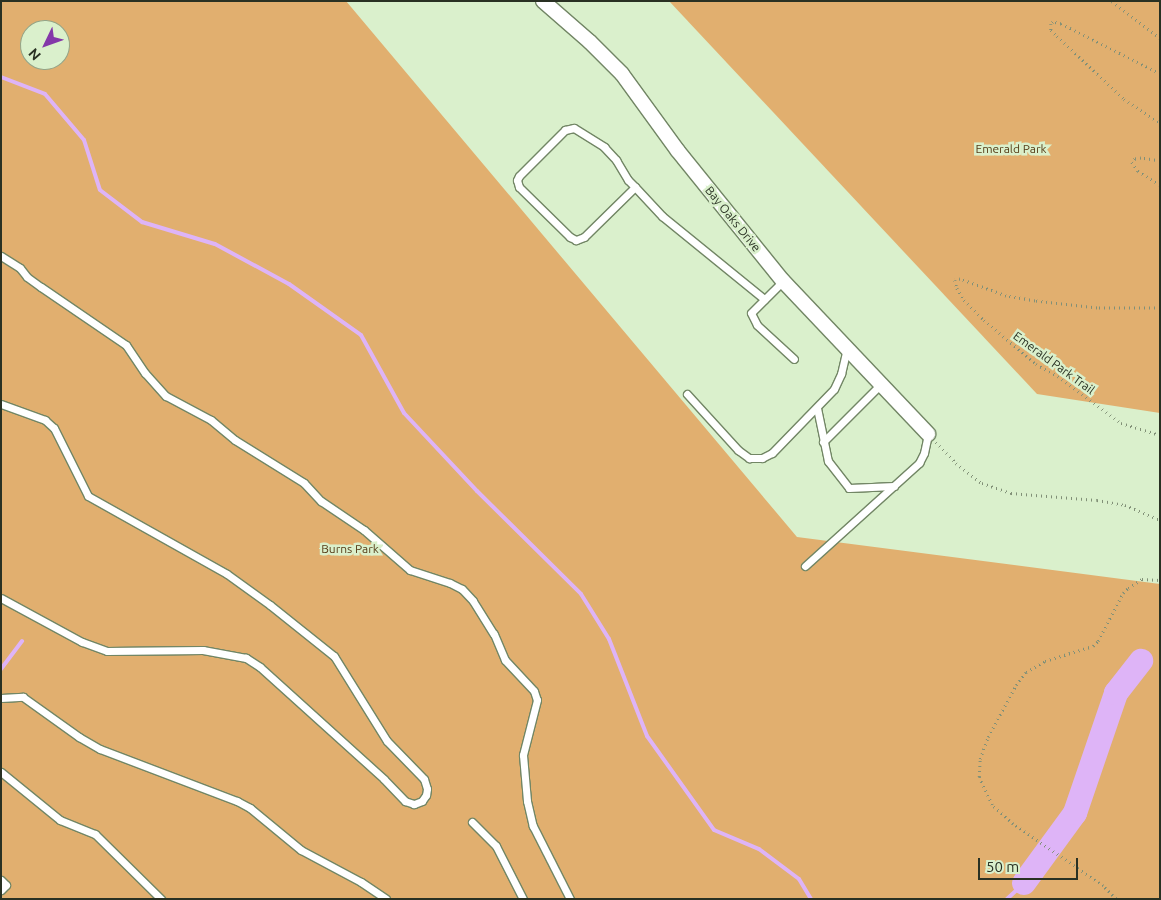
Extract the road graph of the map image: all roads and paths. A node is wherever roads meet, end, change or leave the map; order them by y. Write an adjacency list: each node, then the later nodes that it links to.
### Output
1 (543, 1): 10 (street, Bay Oaks Drive)
2 (1112, 1): 3 (path)
3 (1160, 38)
4 (1160, 74): 5 (path)
5 (1160, 123)
6 (1160, 161): 7 (path)
7 (1160, 184)
8 (635, 187): 8 (lane); 11 (lane)
9 (1, 256): 35 (lane)
10 (783, 280): 11 (lane); 13 (street, Bay Oaks Drive)
11 (764, 299): 14 (lane)
12 (1160, 308): 20 (path, Emerald Park Trail)
13 (847, 347): 15 (street, Bay Oaks Drive); 18 (lane)
14 (794, 359)
15 (881, 384): 19 (street, Bay Oaks Drive); 21 (lane)
16 (686, 394): 18 (lane)
17 (1, 404): 26 (lane)
18 (816, 408): 21 (lane)
19 (928, 434): 22 (lane); 23 (path)
20 (1160, 435)
21 (823, 442): 22 (lane)
22 (894, 486): 24 (lane)
23 (1160, 520)
24 (805, 566)
25 (1160, 580): 36 (path)
26 (1, 598)
27 (1, 698): 33 (lane)
28 (1, 772): 32 (lane)
29 (472, 822): 34 (lane)
30 (1, 880): 31 (lane)
31 (1, 890)
32 (161, 899)
33 (386, 899)
34 (523, 899)
35 (570, 899)
36 (1116, 899)

